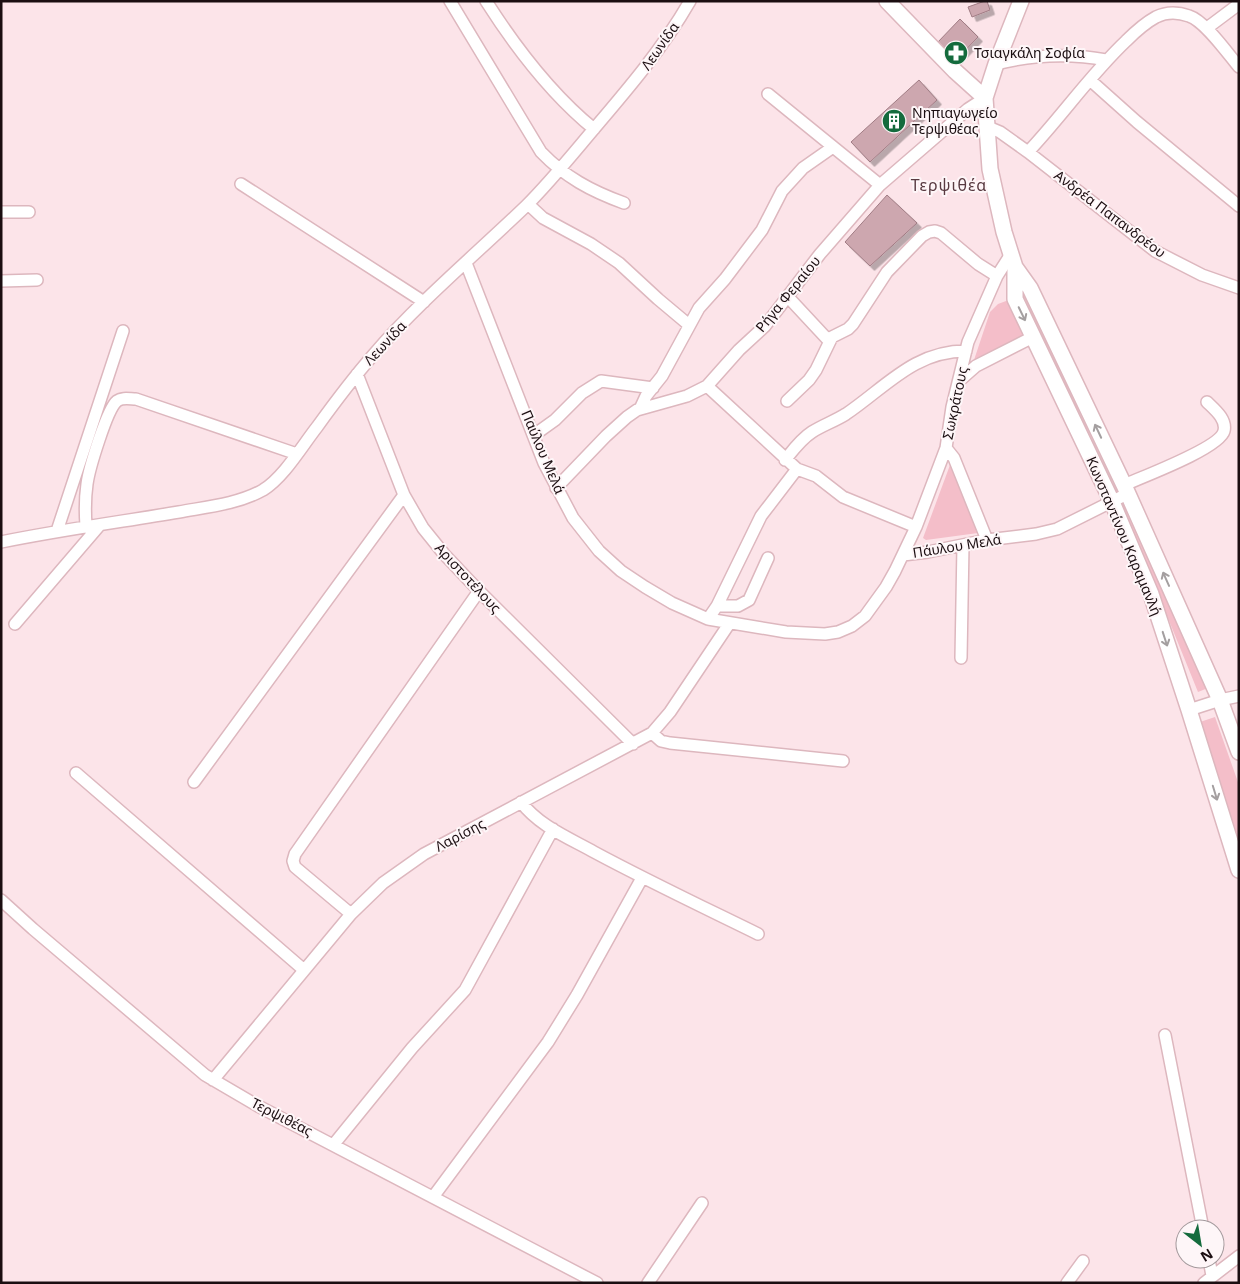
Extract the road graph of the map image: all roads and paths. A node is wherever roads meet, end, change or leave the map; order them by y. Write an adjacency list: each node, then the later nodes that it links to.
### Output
1 (450, 1): 18 (street)
2 (486, 1): 15 (street)
3 (690, 1): 15 (street, Λεωνίδα)
4 (887, 1): 13 (street)
5 (1021, 1): 9 (street, Κωνσταντίνου Καραμανλή)
6 (1239, 4): 7 (street)
7 (1207, 28): 8 (street); 10 (street)
8 (1106, 60): 9 (street); 11 (street)
9 (996, 64): 13 (street, Κωνσταντίνου Καραμανλή)
10 (1239, 67)
11 (1090, 80): 17 (street); 23 (street)
12 (768, 94): 16 (street)
13 (985, 98): 14 (street, Κωνσταντίνου Καραμανλή); 20 (street, Ρήγα Φεραίου)
14 (988, 127): 17 (street, Ανδρέα Παπανδρέου); 26 (street, Κωνσταντίνου Καραμανλή)
15 (594, 129): 18 (street, Λεωνίδα)
16 (832, 147): 20 (street); 34 (street)
17 (1028, 152): 31 (street, Ανδρέα Παπανδρέου)
18 (560, 169): 21 (street); 22 (street, Λεωνίδα)
19 (241, 184): 33 (street)
20 (880, 185): 32 (street, Ρήγα Φεραίου)
21 (624, 203)
22 (528, 204): 27 (street, Λεωνίδα); 34 (street)
23 (1239, 206)
24 (1, 212): 25 (street)
25 (29, 212)
26 (1013, 261): 28 (street, Σωκράτους); 36 (street, Κωνσταντίνου Καραμανλή, one-way to 36); 52 (street, Κωνσταντίνου Καραμανλή, one-way to 26)
27 (466, 263): 33 (street, Λεωνίδα); 46 (street, Παύλου Μελά)
28 (997, 276): 37 (street); 38 (street, Σωκράτους)
29 (37, 280): 30 (street)
30 (1, 281)
31 (1239, 288)
32 (788, 297): 37 (street); 41 (street, Ρήγα Φεραίου)
33 (424, 302): 39 (street, Λεωνίδα)
34 (689, 325): 42 (street)
35 (123, 332): 58 (street)
36 (1033, 337): 40 (street); 54 (street, Κωνσταντίνου Καραμανλή)
37 (829, 341): 43 (street)
38 (966, 351): 40 (street, Σωκράτους); 49 (street)
39 (357, 374): 48 (street, Λεωνίδα); 53 (street, Αριστοτέλους)
40 (959, 382): 47 (street, Σωκράτους)
41 (706, 386): 45 (street, Ρήγα Φεραίου); 49 (street)
42 (653, 388): 45 (street); 46 (street)
43 (787, 401)
44 (1207, 402): 52 (street, Πάυλου Μελά)
45 (640, 409): 51 (street, Ρήγα Φεραίου)
46 (534, 434): 51 (street, Παύλου Μελά)
47 (946, 448): 57 (street, Σωκράτους); 59 (street)
48 (297, 454): 55 (street); 56 (street, Λεωνίδα)
49 (785, 460): 50 (street)
50 (798, 469): 57 (street); 65 (street)
51 (556, 488): 66 (street, Παύλου Μελά)
52 (1125, 490): 54 (street, Πάυλου Μελά); 71 (street, Κωνσταντίνου Καραμανλή, one-way to 52)
53 (404, 495): 64 (street, Αριστοτέλους); 78 (street)
54 (1112, 502): 59 (street, Πάυλου Μελά); 72 (street, Κωνσταντίνου Καραμανλή, one-way to 72)
55 (86, 526): 56 (street, Λεωνίδα); 58 (street, Λεωνίδα)
56 (99, 526): 67 (street)
57 (916, 527): 62 (street, Σωκράτους)
58 (57, 531): 60 (street, Λεωνίδα)
59 (987, 540): 61 (street, Πάυλου Μελά)
60 (1, 542)
61 (963, 545): 62 (street, Πάυλου Μελά); 69 (street)
62 (903, 554): 68 (street, Πάυλου Μελά)
63 (768, 558): 65 (street)
64 (479, 591): 74 (street, Αριστοτέλους); 84 (street)
65 (717, 606): 66 (street)
66 (708, 619): 68 (street, Παύλου Μελά)
67 (16, 624)
68 (728, 624): 73 (street, Λαρίσης)
69 (961, 658)
70 (1239, 696): 71 (street)
71 (1220, 700): 72 (street); 75 (street, Κωνσταντίνου Καραμανλή)
72 (1189, 710): 81 (street, Κωνσταντίνου Καραμανλή, one-way to 81)
73 (652, 734): 74 (street, Λαρίσης); 76 (street)
74 (633, 744): 79 (street, Λαρίσης)
75 (1239, 752)
76 (843, 761)
77 (76, 773): 86 (street)
78 (194, 782)
79 (522, 802): 80 (street); 84 (street, Λαρίσης)
80 (553, 829): 82 (street); 89 (street)
81 (1239, 870)
82 (642, 878): 85 (street); 90 (street)
83 (1, 900): 88 (street, Τερψιθέας)
84 (351, 914): 86 (street, Λαρίσης)
85 (758, 934)
86 (304, 970): 88 (street, Λαρίσης)
87 (1165, 1036): 92 (street)
88 (213, 1080): 89 (street, Τερψιθέας)
89 (334, 1144): 90 (street, Τερψιθέας)
90 (433, 1197): 96 (street, Τερψιθέας)
91 (702, 1203): 97 (street)
92 (1201, 1219)
93 (1239, 1256): 95 (street)
94 (1083, 1261): 98 (street)
95 (1208, 1280)
96 (597, 1283)
97 (648, 1283)
98 (1067, 1283)

